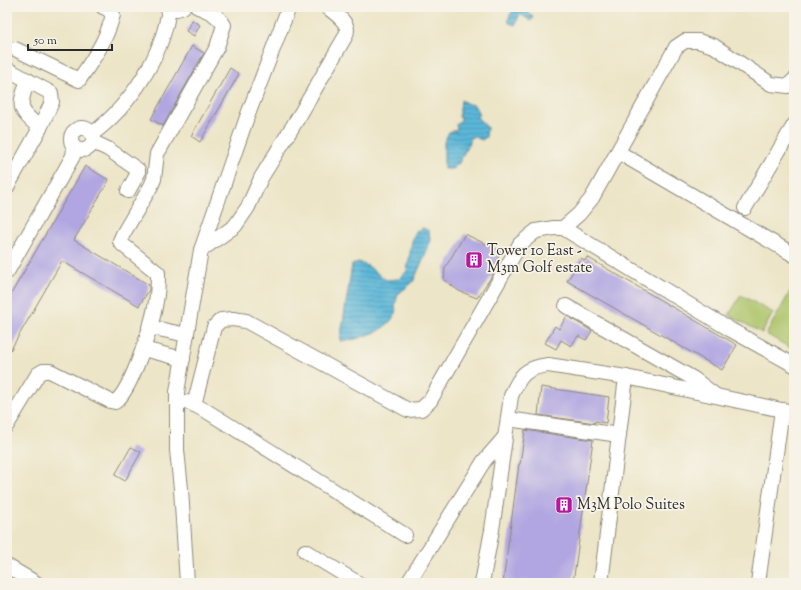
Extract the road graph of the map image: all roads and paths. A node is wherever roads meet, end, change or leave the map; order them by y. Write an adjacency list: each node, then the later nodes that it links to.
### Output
1 (103, 7): 7 (street)
2 (169, 7): 3 (street); 13 (street)
3 (183, 7)
4 (198, 7): 24 (street)
5 (289, 7): 20 (street)
6 (327, 7): 20 (street)
7 (15, 49)
8 (7, 69): 9 (street)
9 (28, 80): 12 (street); 12 (street)
10 (794, 80): 15 (street)
11 (794, 125): 18 (street)
12 (40, 128): 16 (street)
13 (92, 138): 14 (street); 14 (street); 17 (street)
14 (74, 148): 22 (street)
15 (618, 152): 19 (street); 21 (street)
16 (7, 187)
17 (128, 191)
18 (745, 208)
19 (563, 228): 28 (street); 32 (street)
20 (201, 250): 25 (street)
21 (794, 255)
22 (7, 272)
23 (566, 306): 30 (street)
24 (149, 327): 25 (street); 26 (street)
25 (187, 335): 27 (street)
26 (143, 349): 27 (street); 35 (street)
27 (183, 360): 31 (street)
28 (794, 365)
29 (626, 377): 30 (street); 34 (street); 36 (street)
30 (717, 396): 33 (street)
31 (177, 401): 32 (street); 42 (street)
32 (194, 405): 38 (street)
33 (788, 411): 47 (street)
34 (508, 419): 36 (street); 37 (street)
35 (7, 425)
36 (619, 435): 46 (street)
37 (504, 438): 44 (street); 45 (street)
38 (405, 535)
39 (305, 551): 43 (street)
40 (7, 566): 41 (street)
41 (36, 583)
42 (187, 583)
43 (358, 583)
44 (408, 583)
45 (482, 583)
46 (601, 583)
47 (758, 583)

